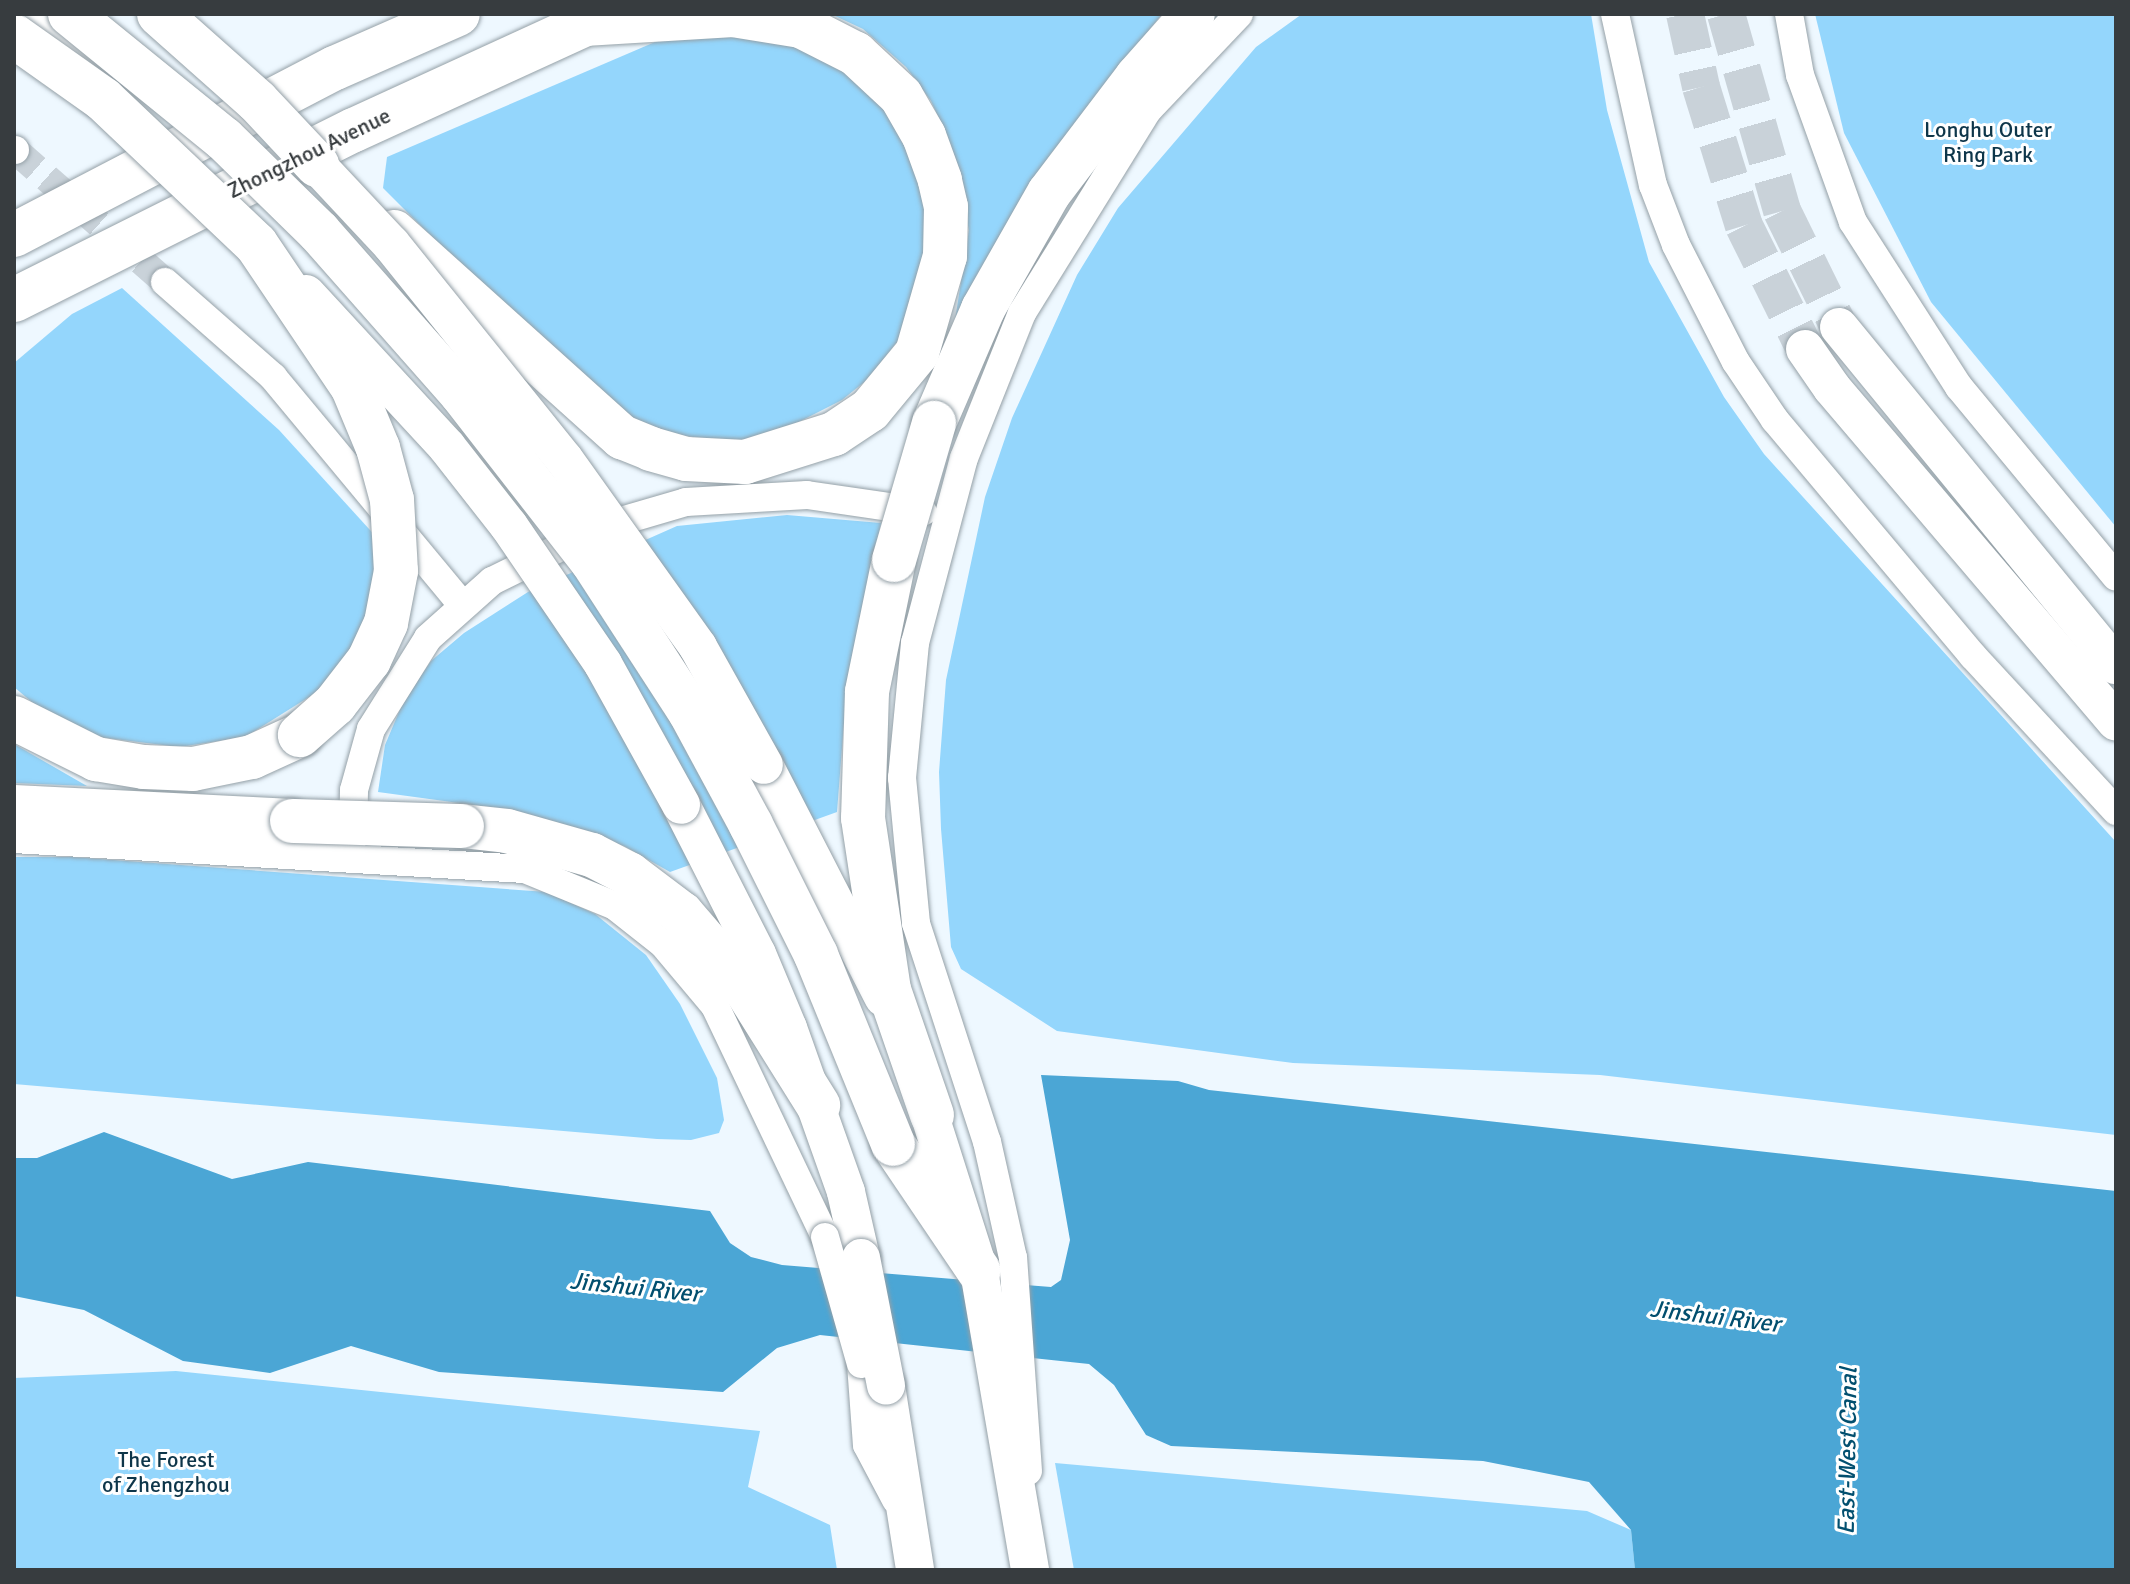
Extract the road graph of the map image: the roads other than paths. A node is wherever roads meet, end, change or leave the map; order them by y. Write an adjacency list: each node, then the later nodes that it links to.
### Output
1 (33, 14): 11 (main road)
2 (70, 14): 33 (main road, bridge)
3 (159, 14): 12 (main road, bridge)
4 (458, 14): 13 (main road)
5 (1193, 14): 32 (main road, bridge)
6 (1239, 14): 21 (street)
7 (1615, 14): 28 (street)
8 (1789, 14): 22 (street)
9 (595, 19): 12 (main road, bridge); 15 (main road, Zhongzhou Avenue)
10 (14, 36): 11 (main road, bridge)
11 (103, 99): 14 (main road, bridge)
12 (317, 165): 32 (main road, bridge)
13 (14, 235)
14 (256, 244): 25 (main road, bridge); 31 (main road, bridge)
15 (94, 260): 17 (main road, Zhongzhou Avenue); 18 (main road)
16 (165, 282): 23 (street)
17 (14, 300)
18 (14, 327)
19 (1839, 327): 24 (main road)
20 (1805, 349): 26 (main road)
21 (947, 516): 23 (street); 33 (street)
22 (2116, 577)
23 (462, 605): 30 (street)
24 (2116, 665)
25 (14, 718)
26 (2116, 722)
27 (14, 807): 31 (main road, bridge)
28 (2116, 811)
29 (14, 839): 30 (street)
30 (353, 858): 34 (street, bridge)
31 (818, 1105): 34 (main road, bridge)
32 (932, 1115): 33 (main road)
33 (996, 1264): 36 (main road)
34 (873, 1375): 35 (main road)
35 (915, 1570)
36 (1031, 1570)

